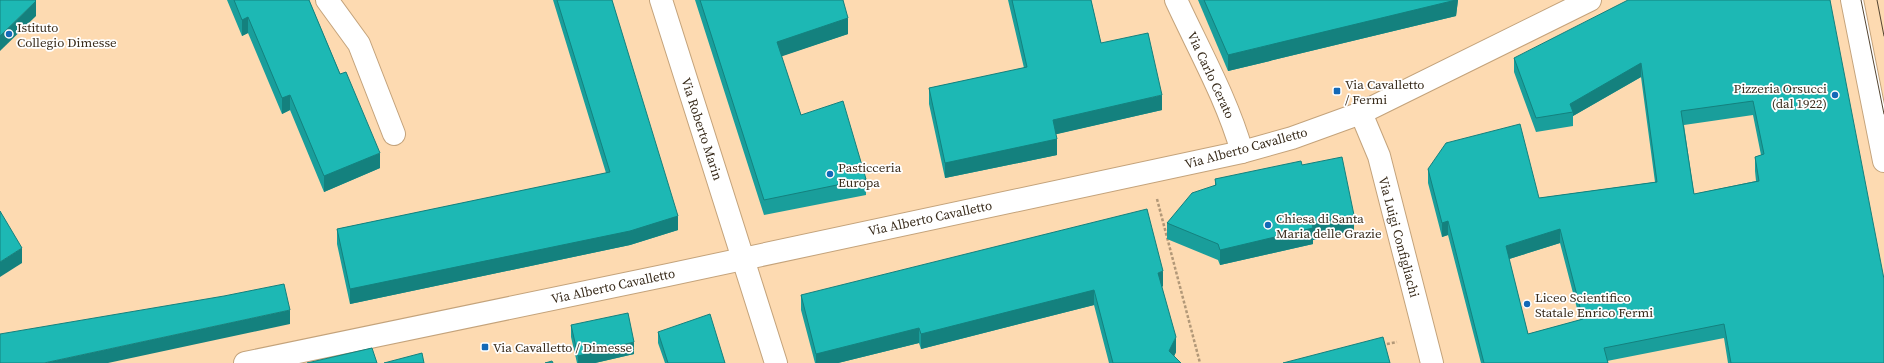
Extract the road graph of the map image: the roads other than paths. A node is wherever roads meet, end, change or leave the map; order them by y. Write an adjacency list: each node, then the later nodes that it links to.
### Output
1 (327, 0): 7 (street)
2 (660, 0): 10 (street, Via Roberto Marin)
3 (1176, 0): 8 (street, Via Carlo Cerato)
4 (1590, 0): 6 (street, Via Alberto Cavalletto)
5 (1852, 0): 9 (street)
6 (1361, 112): 8 (street, Via Alberto Cavalletto); 13 (street, Via Luigi Configliachi)
7 (394, 134)
8 (1242, 152): 10 (street, Via Alberto Cavalletto)
9 (1884, 160)
10 (742, 258): 11 (street, Via Alberto Cavalletto); 12 (street, Via Roberto Marin)
11 (245, 363)
12 (776, 363)
13 (1432, 363)

